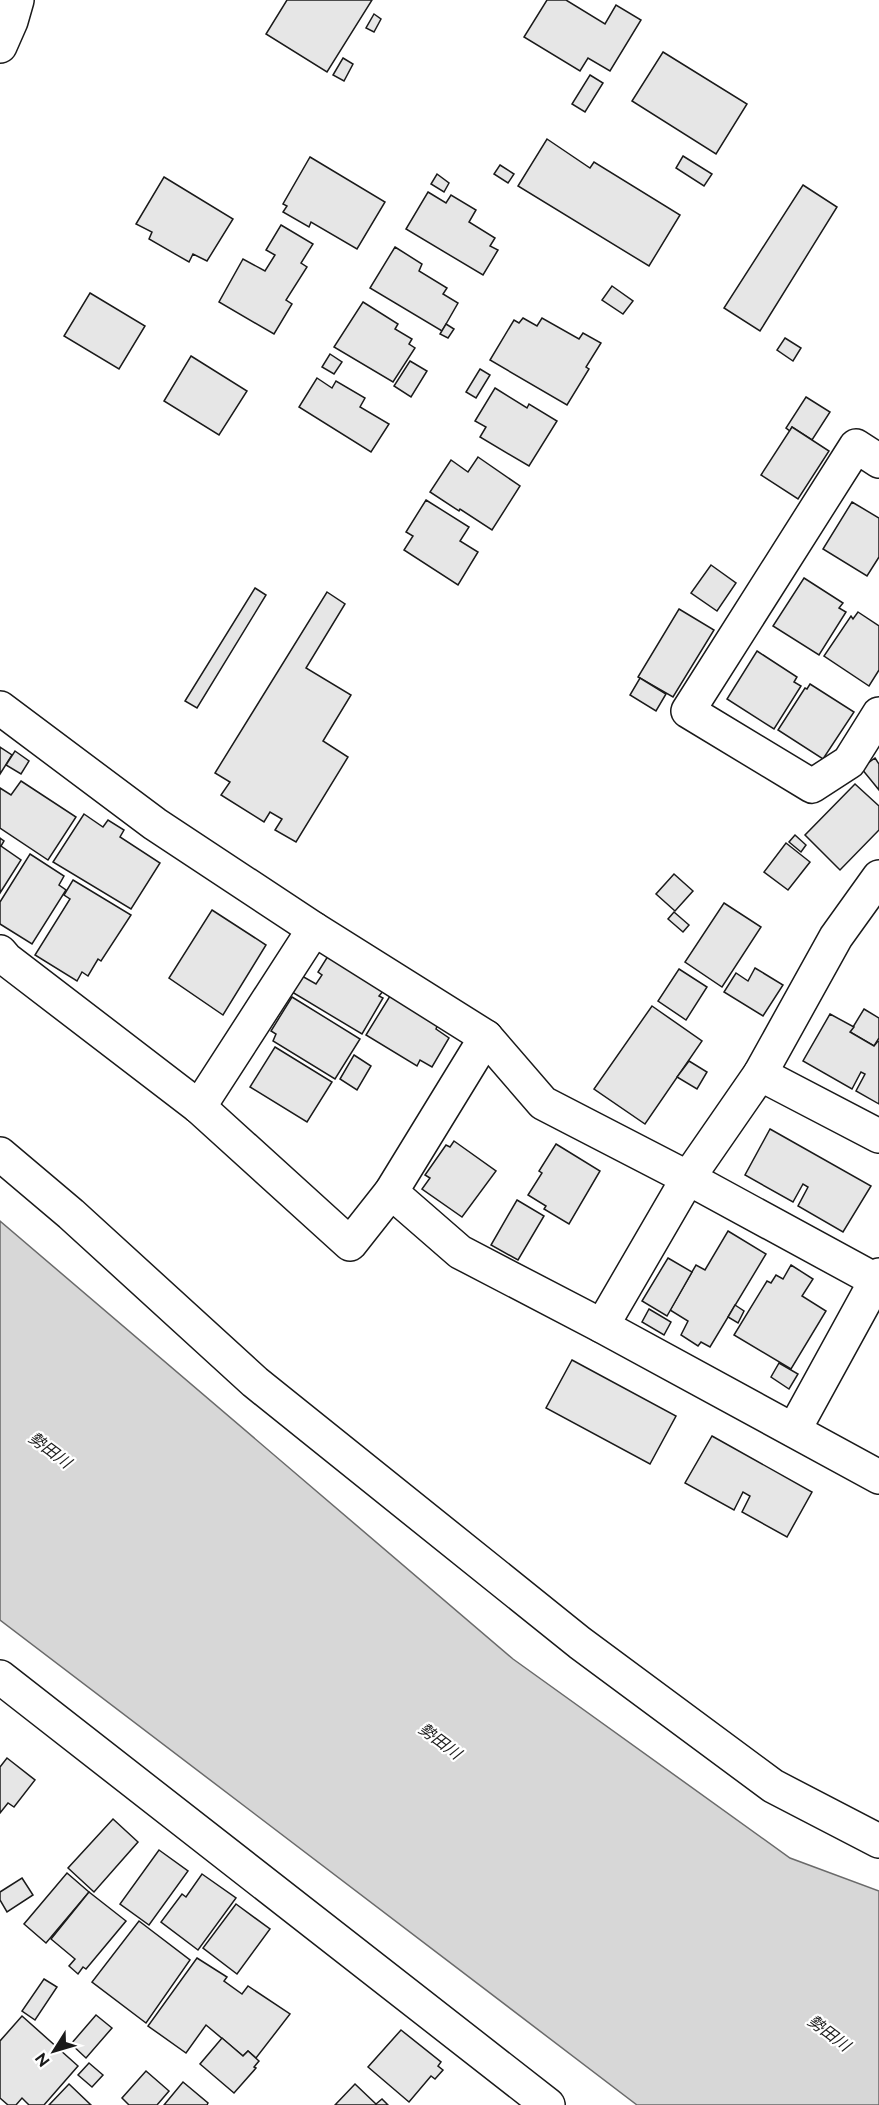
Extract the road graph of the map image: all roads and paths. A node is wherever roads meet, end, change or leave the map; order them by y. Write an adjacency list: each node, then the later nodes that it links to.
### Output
1 (16, 0): 2 (street)
2 (0, 46)
3 (879, 461): 5 (street)
4 (0, 708): 7 (street)
5 (879, 714)
6 (879, 877): 10 (street)
7 (314, 929): 9 (street); 11 (street)
8 (0, 952): 11 (street)
9 (486, 1037): 14 (street); 15 (street)
10 (760, 1074): 12 (street); 14 (street)
11 (199, 1107): 15 (street)
12 (879, 1136)
13 (0, 1154): 21 (street)
14 (688, 1178): 16 (street); 17 (street)
15 (391, 1192): 17 (street)
16 (878, 1279): 18 (street)
17 (602, 1326): 18 (street)
18 (794, 1430): 19 (street)
19 (879, 1477)
20 (0, 1677): 22 (street)
21 (879, 1840)
22 (548, 2105)

